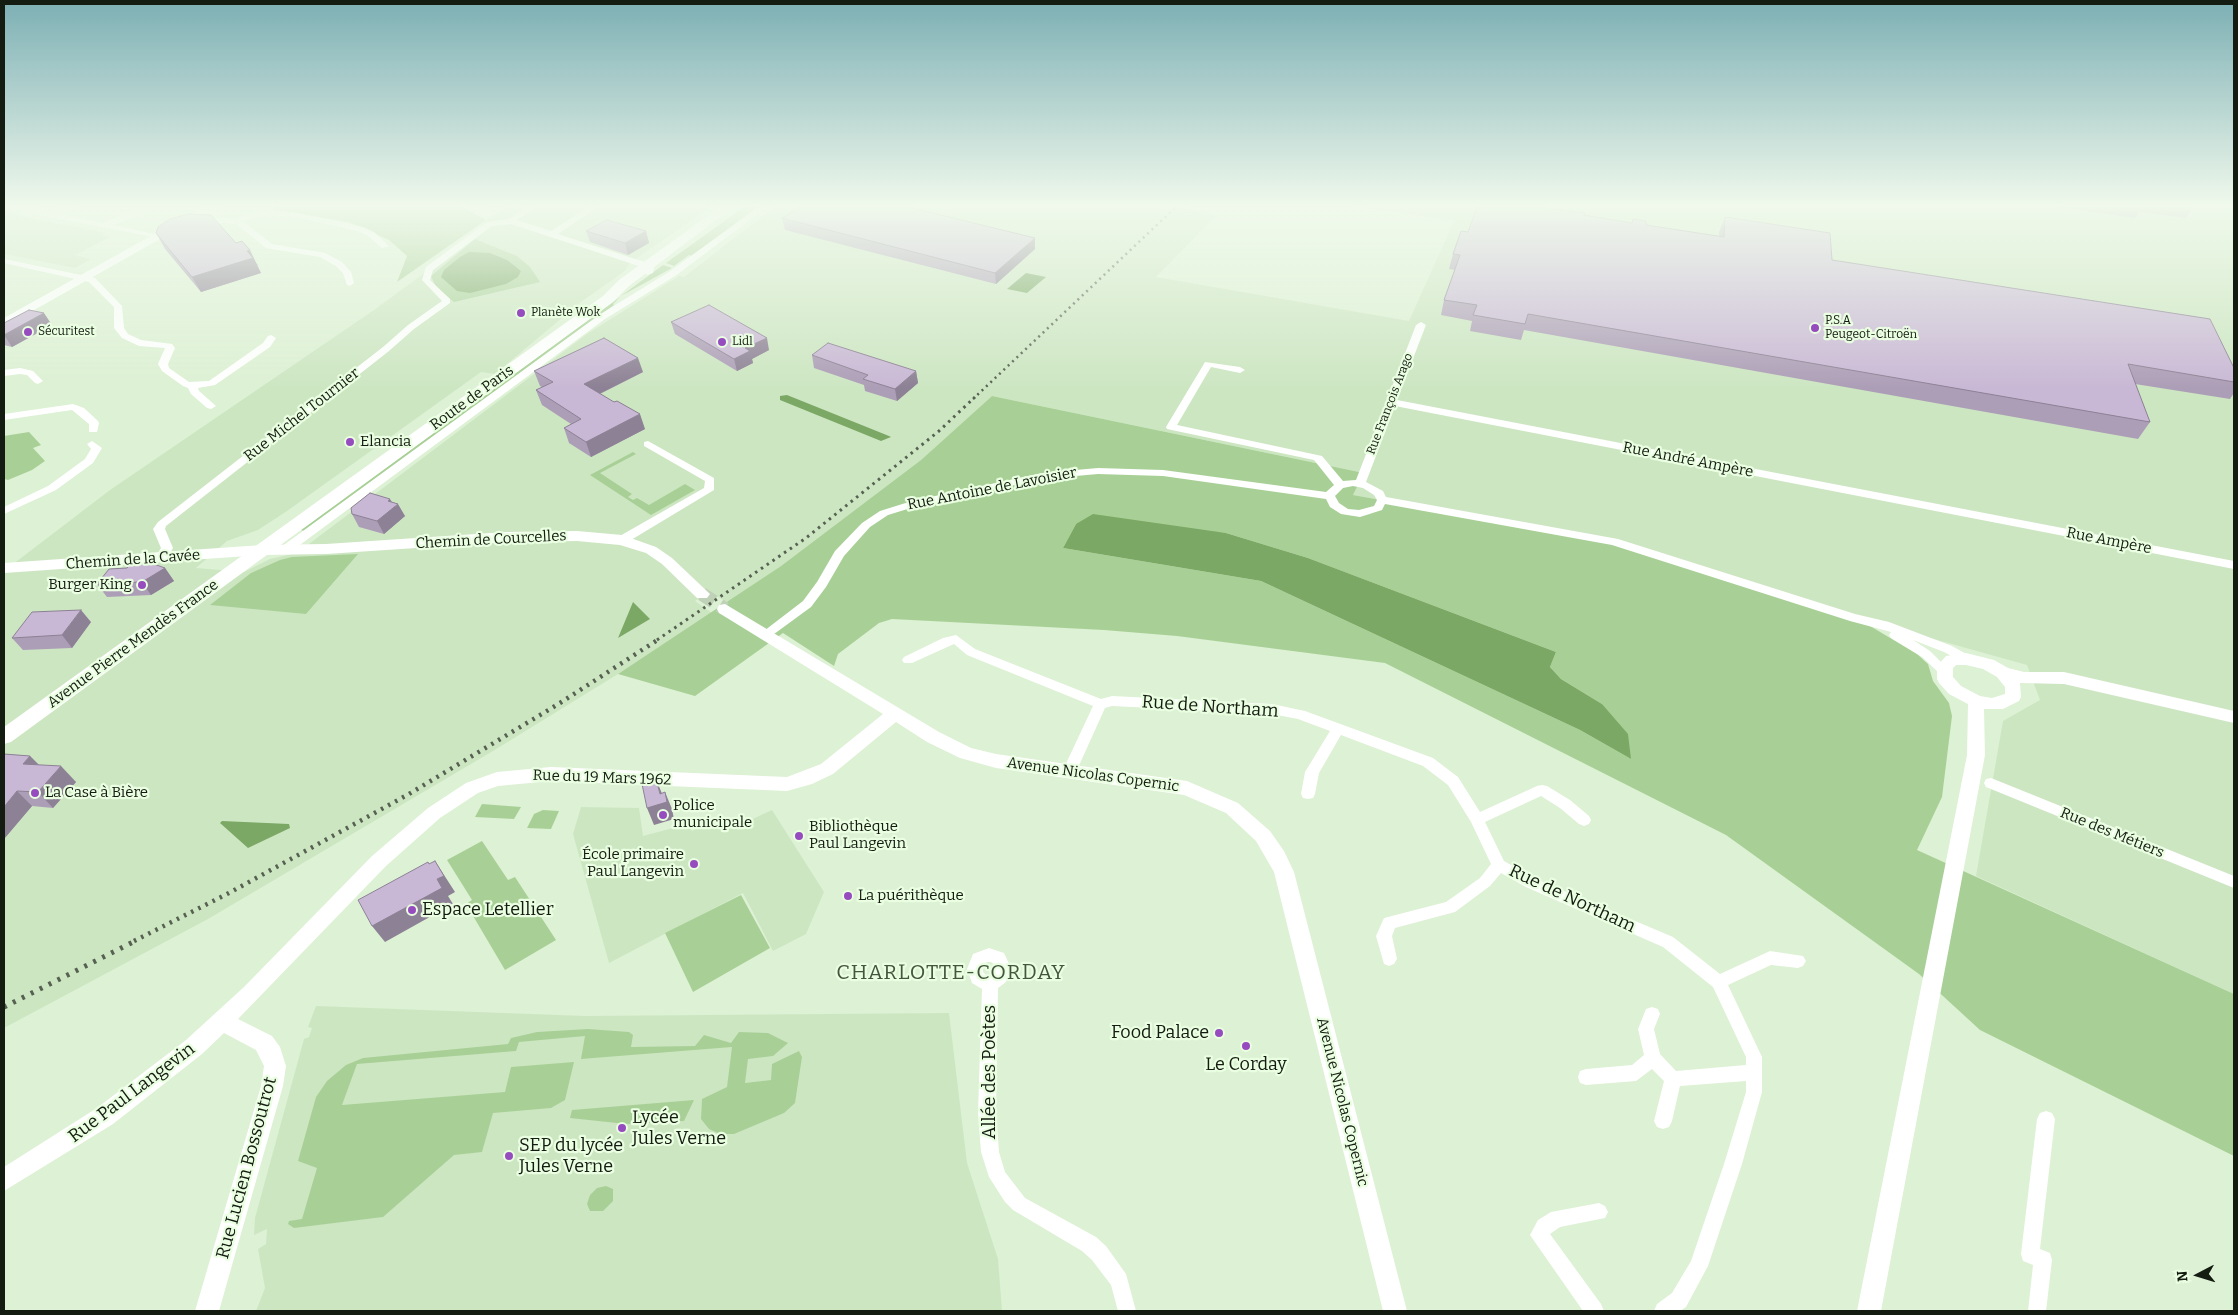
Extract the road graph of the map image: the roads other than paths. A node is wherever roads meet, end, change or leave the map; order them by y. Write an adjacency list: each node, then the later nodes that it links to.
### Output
1 (25, 265): 10 (street)
2 (107, 265): 10 (main road)
3 (340, 265): 11 (street)
4 (434, 265): 34 (street, Rue Michel Tournier)
5 (638, 265): 9 (street)
6 (653, 265): 9 (main road, Route de Paris)
7 (653, 265): 9 (main road, Route de Paris)
8 (684, 265): 33 (street)
9 (648, 269): 32 (main road, Route de Paris)
10 (85, 278): 12 (main road); 18 (street)
11 (350, 283)
12 (4, 323)
13 (1421, 325): 19 (street, Rue François Arago)
14 (271, 338): 18 (street)
15 (1240, 370): 26 (street)
16 (4, 373): 17 (street)
17 (38, 381)
18 (193, 386): 20 (street)
19 (1391, 402): 25 (street, Rue François Arago); 30 (street, Rue André Ampère)
20 (211, 406)
21 (4, 417): 22 (street)
22 (93, 430)
23 (92, 444): 29 (street)
24 (648, 444): 31 (street)
25 (1360, 483): 26 (street); 28 (street)
26 (1340, 485): 27 (street)
27 (1330, 496): 28 (street); 40 (street, Rue Antoine de Lavoisier)
28 (1382, 500): 39 (street)
29 (4, 511)
30 (1984, 517): 35 (street, Rue Ampère)
31 (622, 540): 33 (street, Chemin de Courcelles); 37 (street, Chemin de Courcelles)
32 (262, 550): 33 (street, Chemin de Courcelles); 34 (street, Chemin de la Cavée); 52 (main road, Avenue Pierre Mendès France)
33 (285, 550)
34 (161, 558): 36 (street, Chemin de la Cavée)
35 (2234, 565)
36 (4, 568)
37 (702, 594)
38 (725, 609): 40 (street, Avenue Nicolas Copernic)
39 (1854, 618): 41 (street); 43 (street)
40 (766, 634): 49 (street, Avenue Nicolas Copernic)
41 (1966, 659): 43 (street); 44 (street)
42 (908, 660): 48 (street)
43 (1943, 670): 47 (street)
44 (2003, 674): 45 (street); 46 (street)
45 (2099, 688): 46 (street); 50 (street)
46 (2014, 692): 47 (street)
47 (1976, 701): 80 (street)
48 (1100, 704): 51 (street, Rue de Northam); 53 (street)
49 (894, 714): 53 (street, Avenue Nicolas Copernic); 64 (street, Rue du 19 Mars 1962)
50 (2234, 718)
51 (1338, 729): 55 (street); 56 (street, Rue de Northam)
52 (4, 737)
53 (1070, 770): 77 (street, Avenue Nicolas Copernic)
54 (1991, 783): 59 (street, Rue des Métiers)
55 (1308, 794)
56 (1477, 818): 57 (street); 58 (street, Rue de Northam)
57 (1584, 820)
58 (1499, 865): 60 (street); 63 (street, Rue de Northam)
59 (2234, 882)
60 (1389, 959)
61 (1798, 961): 63 (street)
62 (990, 982): 76 (street, Allée des Poètes)
63 (1718, 982): 68 (street, Rue de Northam)
64 (251, 994): 66 (street, Rue Paul Langevin)
65 (1652, 1014): 67 (street)
66 (222, 1022): 73 (street, Rue Paul Langevin); 75 (street, Rue Lucien Bossoutrot)
67 (1653, 1058): 69 (street); 70 (street)
68 (1754, 1072): 70 (street); 79 (street, Rue de Northam)
69 (1586, 1078)
70 (1673, 1079): 72 (street)
71 (2046, 1119): 81 (street)
72 (1663, 1121)
73 (4, 1180)
74 (1599, 1212): 78 (street)
75 (207, 1311)
76 (1127, 1311)
77 (1395, 1311)
78 (1594, 1311)
79 (1664, 1311)
80 (1869, 1311)
81 (2037, 1311)

